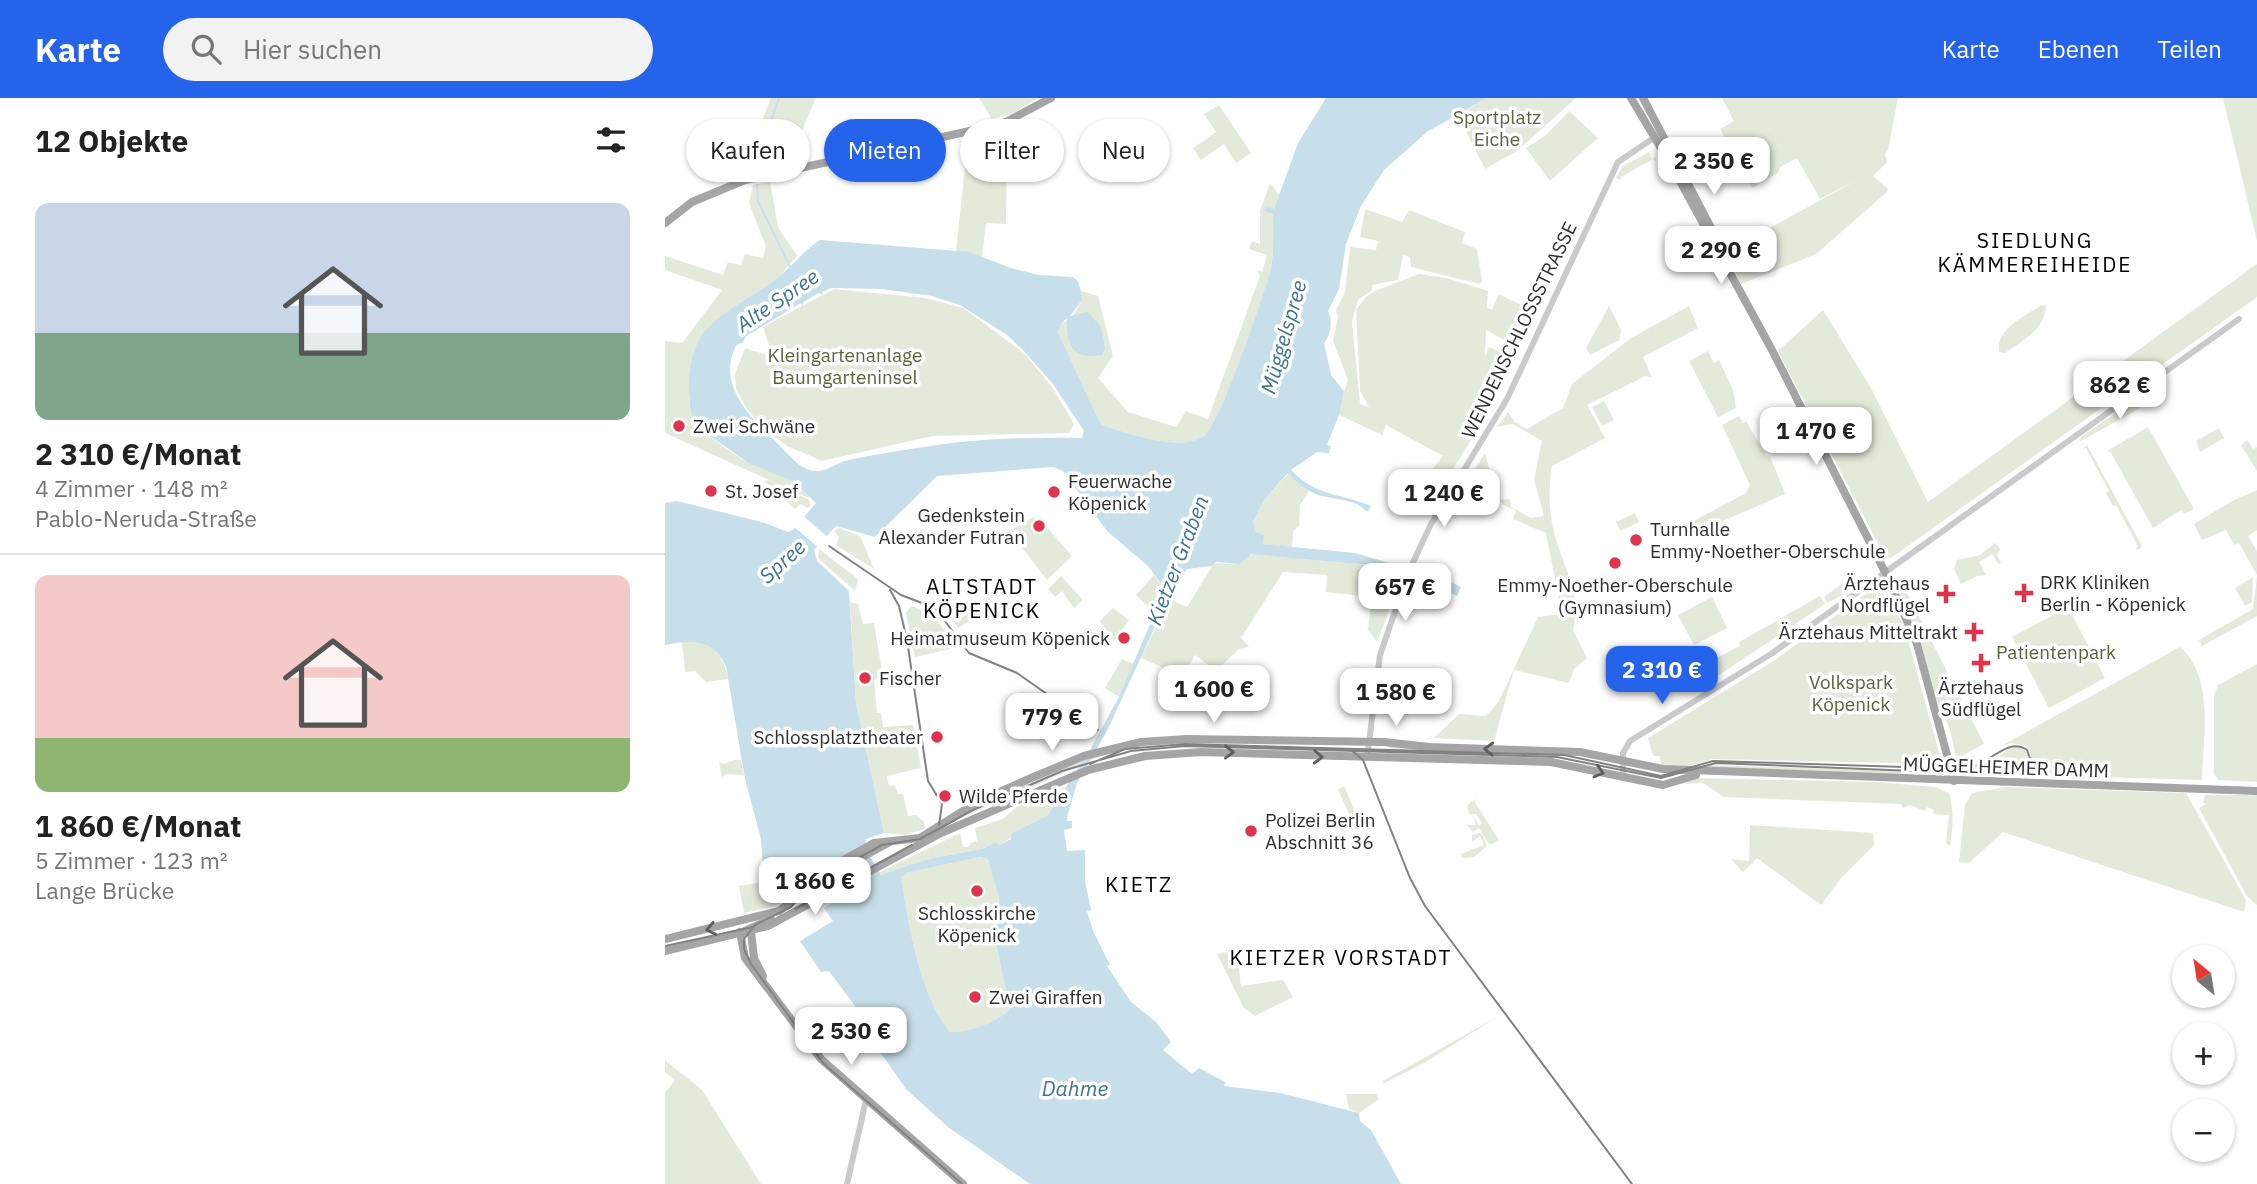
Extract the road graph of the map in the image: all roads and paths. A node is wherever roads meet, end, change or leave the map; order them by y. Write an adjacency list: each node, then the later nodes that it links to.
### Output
1 (1051, 98): 5 (main road)
2 (1631, 98): 4 (main road)
3 (1643, 98): 4 (main road)
4 (1659, 135): 7 (main road); 8 (street, WENDENSCHLOSSSTRASSE)
5 (665, 223)
6 (2239, 319): 7 (street)
7 (1885, 571): 10 (street); 13 (main road)
8 (1369, 742): 9 (street, WENDENSCHLOSSSTRASSE); 10 (main road, MÜGGELHEIMER DAMM, one-way to 8); 15 (main road, MÜGGELHEIMER DAMM)
9 (1367, 758): 12 (main road, MÜGGELHEIMER DAMM, one-way to 12); 15 (main road, MÜGGELHEIMER DAMM, one-way to 9)
10 (1622, 762): 11 (main road, MÜGGELHEIMER DAMM); 12 (street)
11 (1755, 773): 12 (main road, MÜGGELHEIMER DAMM); 13 (main road, MÜGGELHEIMER DAMM)
12 (1623, 778)
13 (1954, 782): 14 (main road, MÜGGELHEIMER DAMM)
14 (2257, 791)
15 (782, 914): 16 (main road); 16 (main road)
16 (744, 932): 17 (main road, one-way to 17); 18 (main road); 19 (main road); 19 (main road)
17 (665, 939)
18 (665, 951)
19 (765, 982): 20 (main road)
20 (866, 1100): 21 (street); 22 (main road)
21 (847, 1184)
22 (963, 1184)

